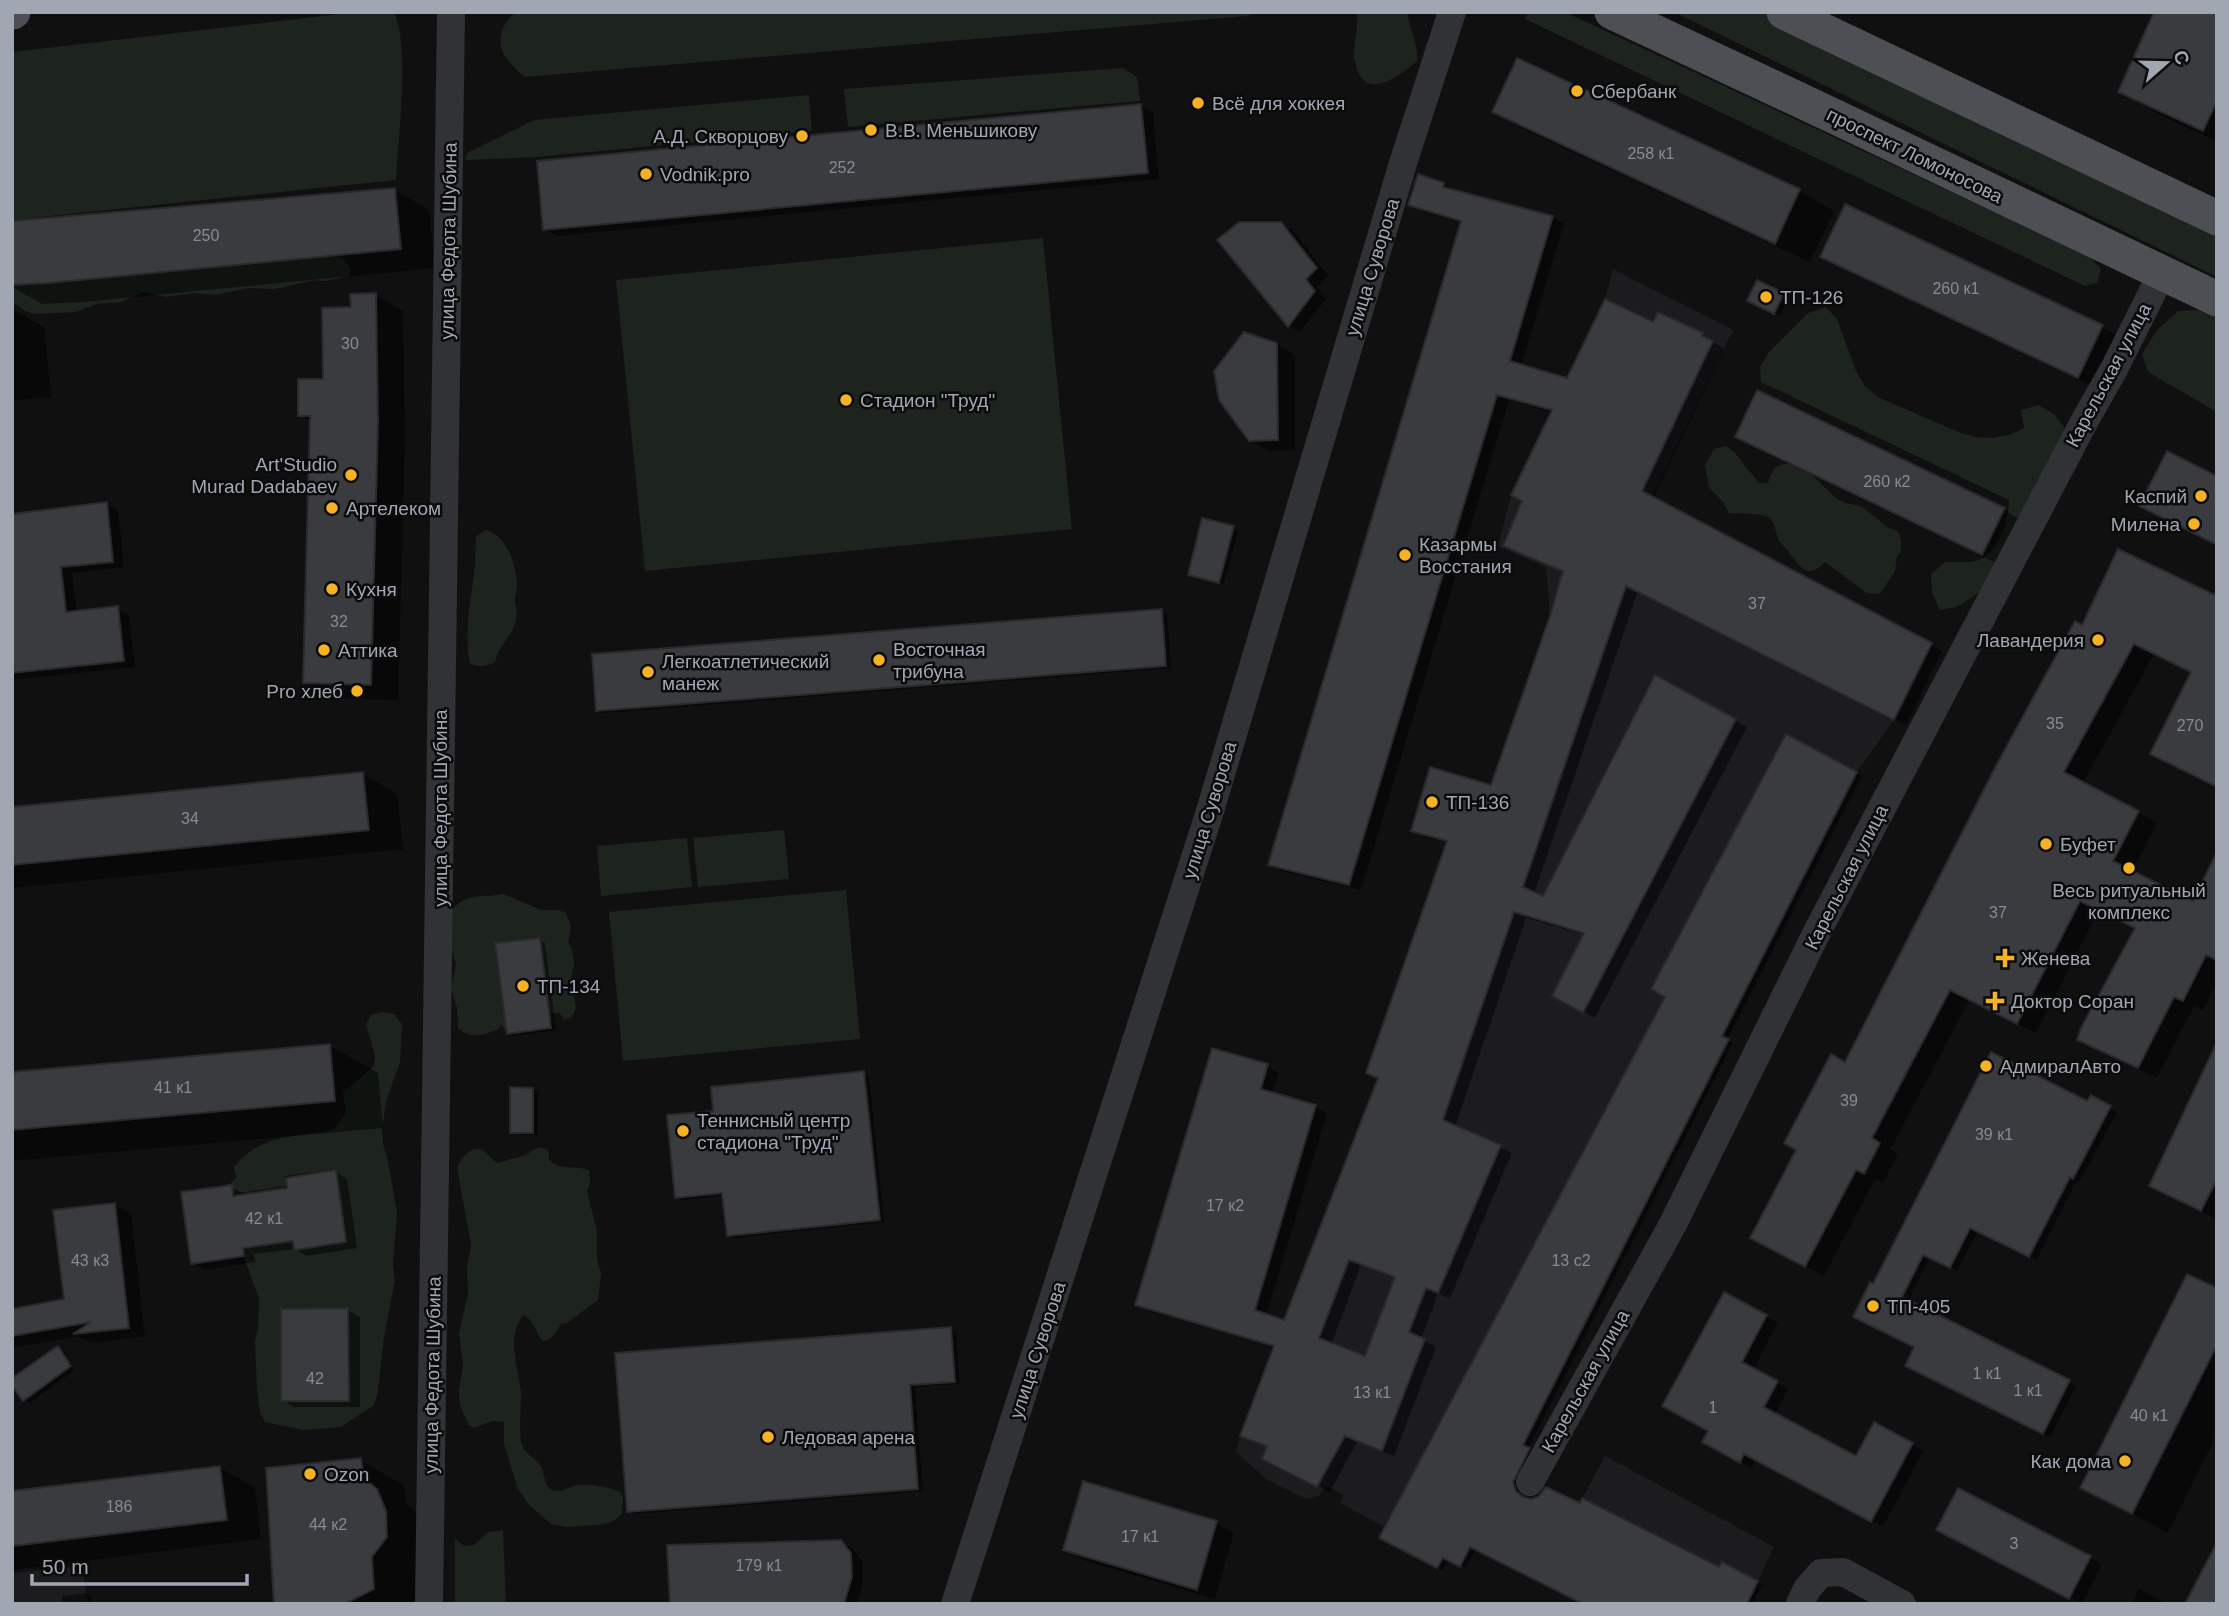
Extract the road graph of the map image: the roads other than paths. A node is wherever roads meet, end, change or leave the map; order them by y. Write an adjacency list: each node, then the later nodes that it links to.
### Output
1 (452, 12): 9 (street, улица Федота Шубина)
2 (1452, 12): 10 (street, улица Суворова)
3 (1612, 12): 6 (main road, проспект Ломоносова)
4 (1784, 12): 5 (main road)
5 (2217, 218)
6 (2162, 273): 7 (main road, проспект Ломоносова); 8 (street, Карельская улица)
7 (2217, 299)
8 (1530, 1482)
9 (429, 1604)
10 (956, 1604)
11 (1800, 1604): 12 (street)
12 (1902, 1604)

